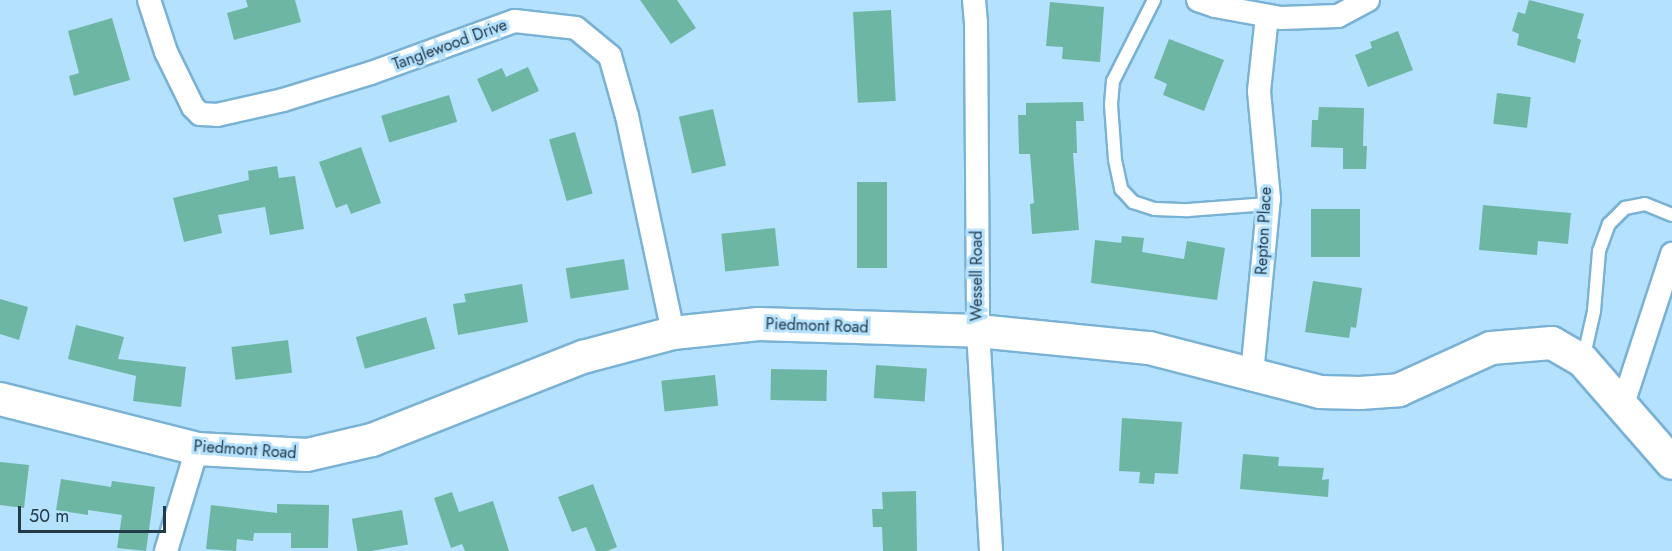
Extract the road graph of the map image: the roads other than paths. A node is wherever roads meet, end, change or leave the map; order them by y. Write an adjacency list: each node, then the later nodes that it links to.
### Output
1 (149, 0): 11 (street, Tanglewood Drive)
2 (974, 0): 10 (street, Wessell Road)
3 (1154, 0): 7 (lane)
4 (1198, 0): 6 (street)
5 (1368, 0): 6 (street)
6 (1267, 16): 7 (street, Repton Place)
7 (1268, 204): 13 (street, Repton Place)
8 (1672, 215): 12 (lane)
9 (1672, 254): 15 (street)
10 (978, 331): 11 (street, Piedmont Road); 13 (street, Piedmont Road); 19 (street, Wessell Road)
11 (673, 333): 16 (street, Piedmont Road)
12 (1583, 361): 13 (street, Piedmont Road); 15 (street, Piedmont Road)
13 (1252, 374)
14 (0, 399): 16 (street, Piedmont Road)
15 (1623, 404): 17 (street, Piedmont Road)
16 (197, 449): 18 (street)
17 (1672, 463)
18 (166, 551)
19 (991, 551)

